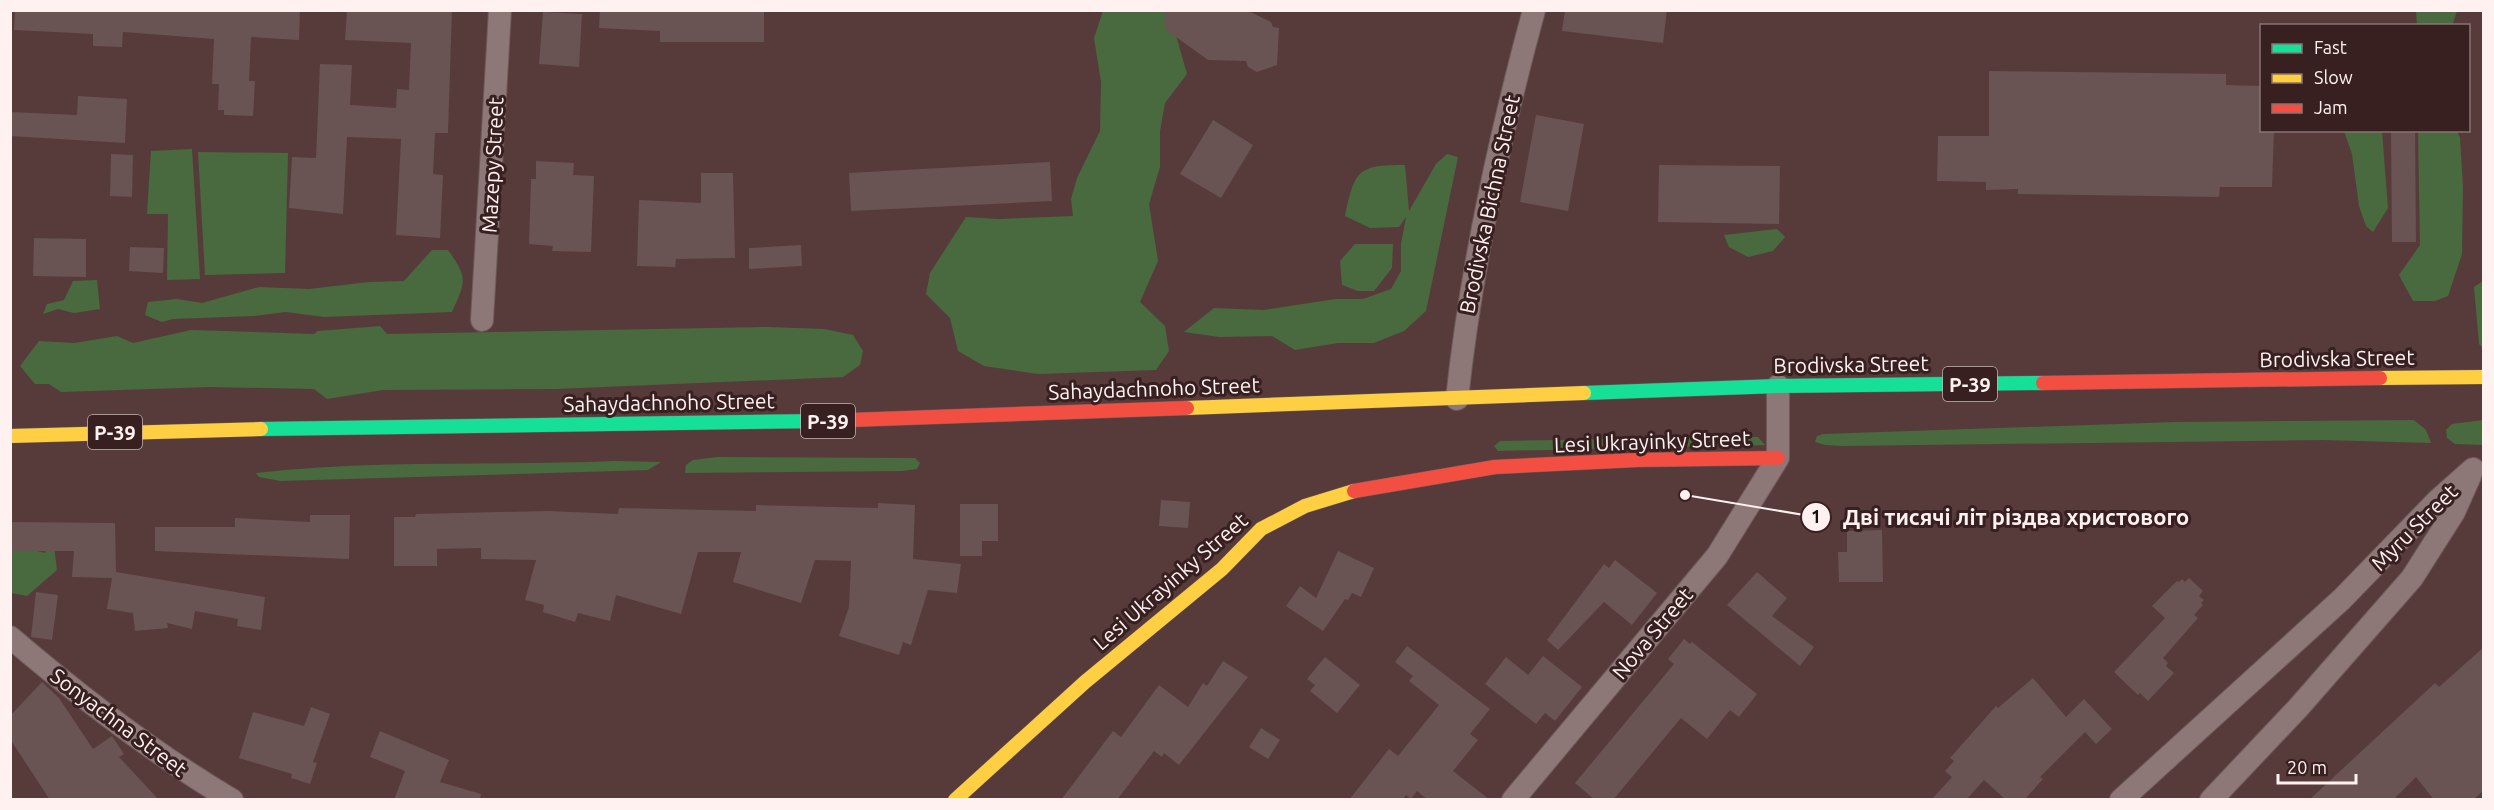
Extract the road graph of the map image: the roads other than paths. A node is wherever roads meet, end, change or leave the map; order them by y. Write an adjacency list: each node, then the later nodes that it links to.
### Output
1 (500, 10): 3 (street, Mazepy Street)
2 (1534, 10): 6 (street, Brodivska Bichna Street)
3 (482, 320)
4 (2484, 377): 5 (main road, Brodivska Street / Р-39)
5 (1778, 386): 6 (main road, Brodivska Street / Р-39); 8 (street)
6 (1446, 399): 7 (main road, Sahaydachnoho Street / Р-39)
7 (10, 436)
8 (1778, 458): 12 (main road, Lesi Ukrayinky Street); 13 (street, Nova Street)
9 (2479, 468): 14 (street, Myru Street); 15 (street, Myru Street)
10 (10, 637): 11 (street, Sonyachna Street)
11 (232, 800)
12 (955, 800)
13 (1513, 800)
14 (2121, 800)
15 (2211, 800)

